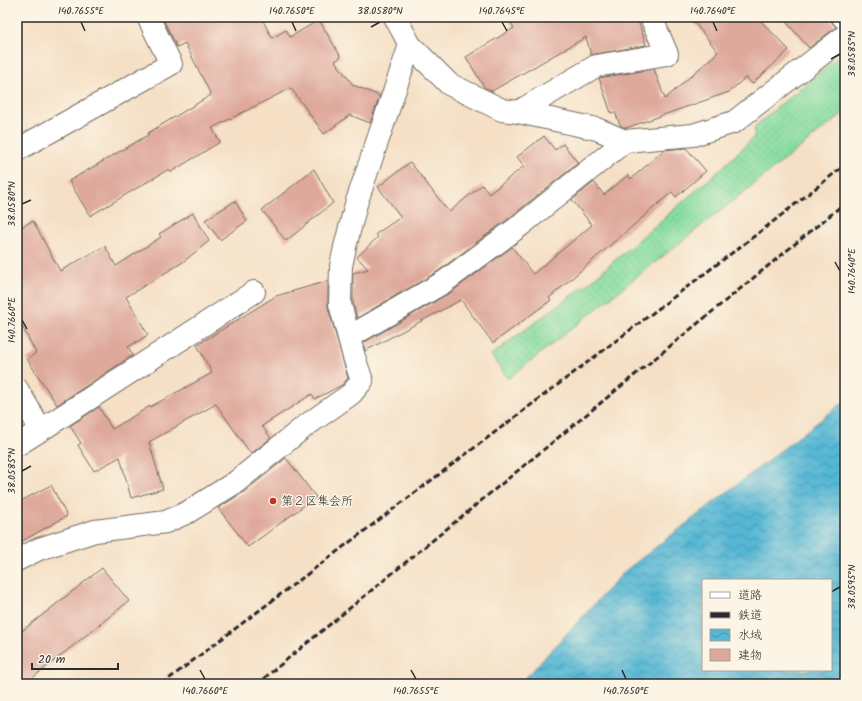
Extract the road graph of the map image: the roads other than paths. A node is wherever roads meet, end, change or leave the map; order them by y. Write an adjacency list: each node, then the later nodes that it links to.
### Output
1 (148, 17): 8 (street)
2 (395, 17): 5 (street)
3 (651, 17): 6 (street)
4 (845, 36): 7 (street)
5 (410, 45): 6 (street); 10 (street)
6 (518, 112): 7 (street)
7 (625, 141): 10 (street)
8 (17, 150)
9 (254, 292): 12 (street)
10 (349, 338): 14 (street)
11 (17, 389): 12 (street)
12 (41, 430): 13 (street)
13 (17, 444)
14 (17, 560)

